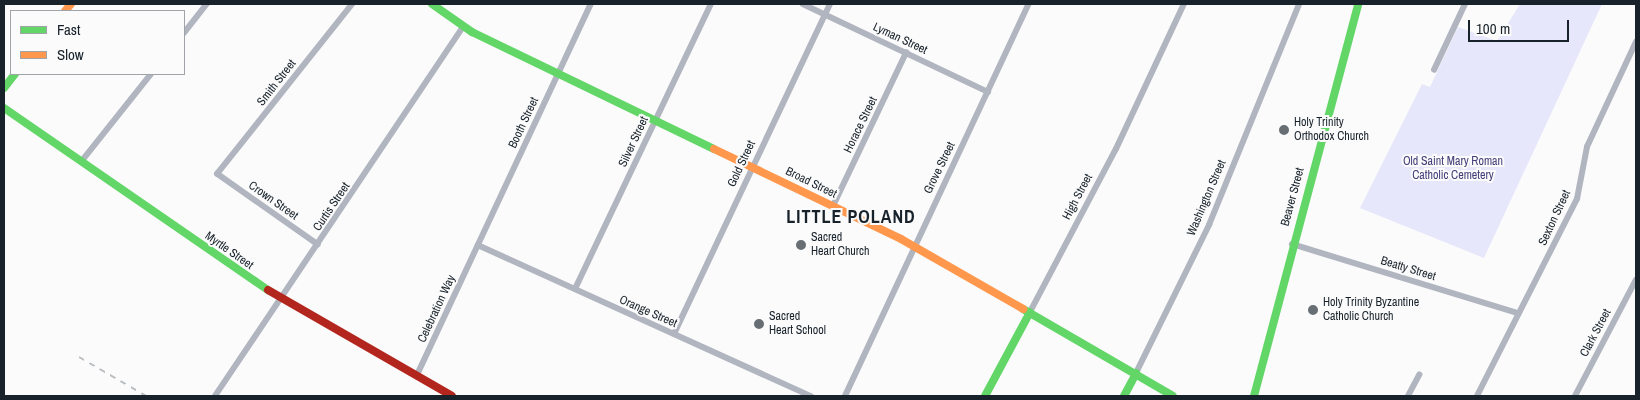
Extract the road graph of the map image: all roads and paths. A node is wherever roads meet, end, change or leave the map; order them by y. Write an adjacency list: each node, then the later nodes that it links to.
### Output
1 (207, 4): 15 (street)
2 (352, 4): 28 (street, Smith Street)
3 (432, 4): 14 (street, Broad Street)
4 (591, 4): 19 (street, Booth Street)
5 (711, 4): 25 (street, Silver Street)
6 (803, 4): 13 (street, Lyman Street)
7 (830, 4): 13 (street, Gold Street)
8 (1029, 4): 23 (street, Grove Street)
9 (1184, 4): 38 (street, High Street)
10 (1299, 4): 41 (street, Washington Street)
11 (1358, 4): 30 (street, Beaver Street)
12 (1465, 4): 18 (street)
13 (825, 14): 17 (street, Lyman Street); 27 (street, Gold Street)
14 (463, 27): 19 (street, Broad Street); 31 (street, Curtis Street)
15 (185, 32)
16 (1636, 42): 39 (street, Sexton Street)
17 (906, 53): 23 (street, Lyman Street); 29 (street, Horace Street)
18 (1434, 70)
19 (558, 74): 25 (street, Broad Street); 32 (street, Booth Street)
20 (14, 75): 22 (street)
21 (150, 75): 26 (street)
22 (4, 88)
23 (988, 92): 33 (street, Grove Street)
24 (4, 108): 26 (street, Myrtle Street)
25 (655, 120): 27 (street, Broad Street); 36 (street, Silver Street)
26 (81, 162): 37 (street, Myrtle Street)
27 (752, 167): 29 (street, Broad Street); 40 (street, Gold Street)
28 (217, 174): 31 (street, Crown Street)
29 (833, 206): 33 (street, Broad Street)
30 (1292, 244): 39 (street, Beatty Street); 51 (street, Beaver Street)
31 (318, 245): 37 (street, Curtis Street)
32 (478, 245): 34 (street, Booth Street); 36 (street, Orange Street)
33 (914, 246): 38 (street, Broad Street); 47 (street, Grove Street)
34 (474, 252): 42 (street, Celebration Way)
35 (1636, 280): 54 (street, Clark Street)
36 (575, 289): 40 (street, Orange Street)
37 (281, 299): 42 (street, Myrtle Street); 44 (street, Curtis Street)
38 (1030, 312): 41 (street, Broad Street); 48 (street, High Street)
39 (1518, 313): 53 (street, Sexton Street)
40 (674, 334): 46 (street, Orange Street)
41 (1136, 373): 49 (street, Washington Street); 50 (street, Broad Street)
42 (417, 375): 45 (street, Myrtle Street)
43 (1419, 375): 52 (street)
44 (215, 396)
45 (452, 396)
46 (811, 396)
47 (845, 396)
48 (985, 396)
49 (1124, 396)
50 (1174, 396)
51 (1254, 396)
52 (1408, 396)
53 (1477, 396)
54 (1575, 396)

